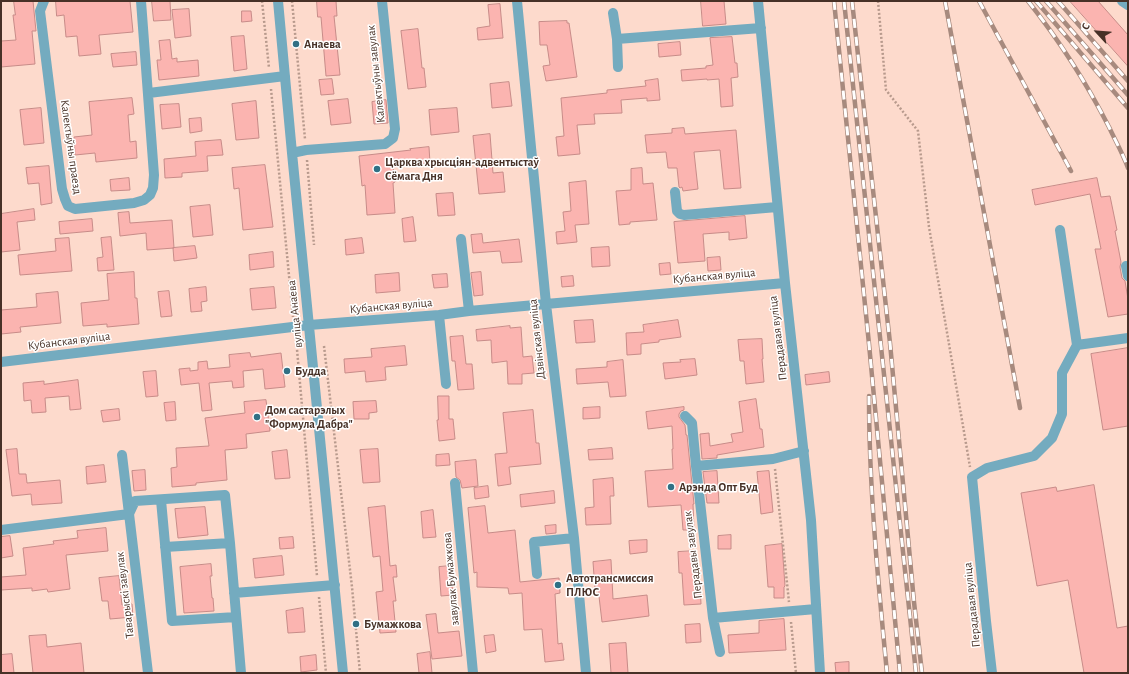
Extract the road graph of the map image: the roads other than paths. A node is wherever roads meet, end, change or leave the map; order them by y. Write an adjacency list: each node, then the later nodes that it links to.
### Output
1 (141, 1): 14 (street, Калектыўны праезд)
2 (278, 1): 13 (street, вуліца Анаева)
3 (382, 1): 15 (street, Калектыўны завулак)
4 (517, 1): 23 (street, Дзвінская вуліца)
5 (758, 1): 10 (street, Перадавая вуліца)
6 (1122, 1): 8 (street)
7 (43, 2): 14 (street, Калектыўны праезд)
8 (1128, 5)
9 (613, 13): 11 (street)
10 (761, 28): 11 (street); 17 (street, Перадавая вуліца)
11 (617, 39): 12 (street)
12 (618, 67)
13 (285, 76): 14 (street); 15 (street, вуліца Анаева)
14 (149, 93)
15 (292, 153): 26 (street, вуліца Анаева)
16 (675, 192): 17 (street)
17 (777, 207): 22 (street, Перадавая вуліца)
18 (1060, 230): 28 (street)
19 (461, 239): 24 (street)
20 (1126, 266): 21 (street)
21 (1128, 276)
22 (785, 282): 23 (street, Кубанская вуліца); 32 (street, Перадавая вуліца)
23 (546, 304): 24 (street, Кубанская вуліца); 39 (street, Дзвінская вуліца)
24 (469, 311): 25 (street, Кубанская вуліца)
25 (439, 315): 26 (street, Кубанская вуліца); 30 (street)
26 (309, 325): 29 (street, Кубанская вуліца); 43 (street, вуліца Анаева)
27 (1128, 338): 28 (street)
28 (1077, 346): 55 (street, Перадавая вуліца)
29 (1, 362)
30 (446, 384)
31 (686, 416): 34 (street, Перадавы завулак)
32 (804, 451): 34 (street); 45 (street, Перадавая вуліца)
33 (122, 456): 37 (street, Таварыскі завулак)
34 (696, 466): 47 (street, Перадавы завулак)
35 (455, 483): 52 (street, завулак Бумажкова)
36 (161, 500): 37 (street); 40 (street); 41 (street)
37 (129, 514): 38 (street); 49 (street, Таварыскі завулак)
38 (1, 530)
39 (574, 538): 42 (street); 53 (street, Дзвінская вуліца)
40 (230, 543): 41 (street); 44 (street)
41 (165, 547): 46 (street)
42 (537, 574)
43 (335, 585): 44 (street); 51 (street, вуліца Анаева)
44 (234, 592): 46 (street)
45 (816, 609): 47 (street); 54 (street, Перадавая вуліца)
46 (236, 617): 50 (street)
47 (713, 618): 48 (street, Перадавы завулак)
48 (720, 652)
49 (148, 673)
50 (241, 673)
51 (343, 673)
52 (473, 673)
53 (586, 673)
54 (820, 673)
55 (992, 673)

